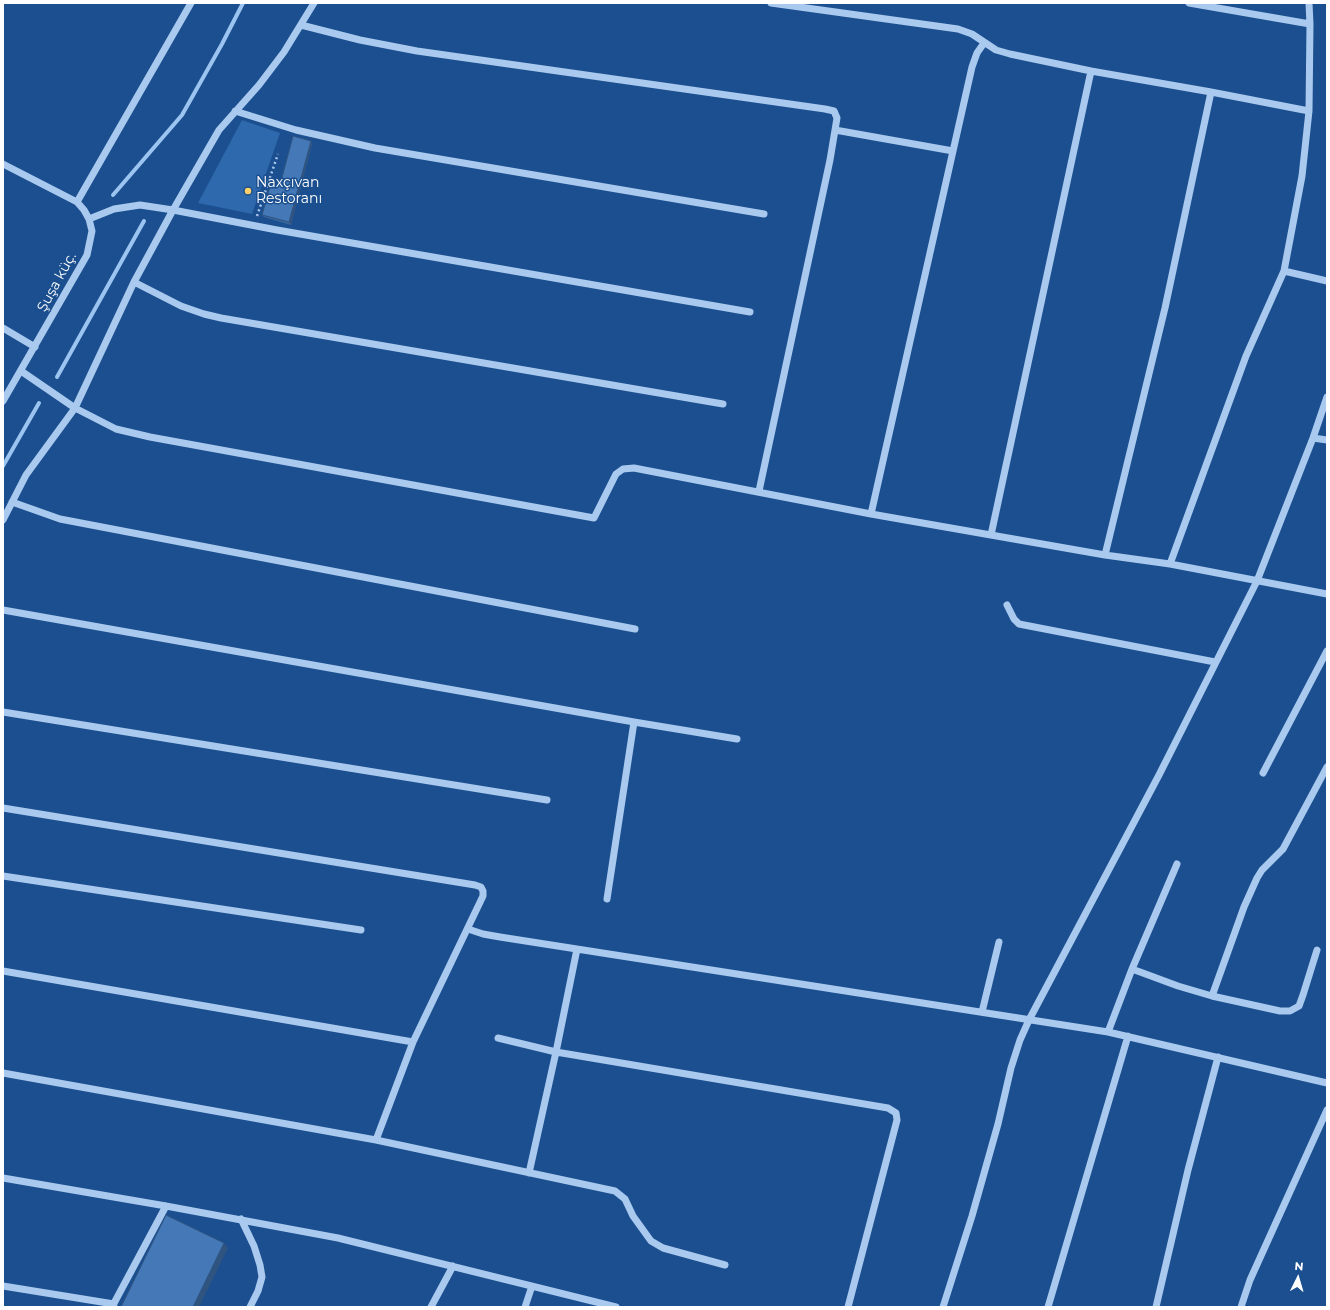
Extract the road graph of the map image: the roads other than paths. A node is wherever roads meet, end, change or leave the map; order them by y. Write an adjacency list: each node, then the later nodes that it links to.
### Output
1 (191, 3): 16 (street)
2 (314, 3): 7 (street)
3 (771, 3): 8 (street)
4 (1189, 3): 6 (street)
5 (1309, 3): 6 (street)
6 (1310, 24): 12 (street)
7 (301, 25): 11 (street); 13 (street)
8 (984, 43): 9 (street); 14 (street)
9 (1091, 71): 10 (street); 37 (street)
10 (1211, 92): 12 (street); 38 (street)
11 (235, 111): 17 (street); 18 (street)
12 (1309, 111): 20 (street)
13 (835, 130): 14 (street); 33 (street)
14 (954, 151): 35 (street)
15 (3, 164): 16 (street)
16 (76, 202): 19 (street)
17 (173, 210): 19 (street); 22 (street); 23 (street)
18 (764, 214)
19 (89, 219): 25 (street, Şuşa küç.)
20 (1284, 271): 21 (street); 39 (street)
21 (1327, 281)
22 (134, 282): 29 (street); 30 (street)
23 (750, 312)
24 (3, 328): 25 (street)
25 (36, 346): 26 (street, Şuşa küç.)
26 (21, 371): 28 (street, Şuşa küç.); 30 (street)
27 (1327, 397): 31 (street)
28 (3, 401)
29 (723, 404)
30 (74, 408): 33 (street); 34 (street)
31 (1313, 438): 32 (street); 40 (street)
32 (1327, 440)
33 (759, 491): 35 (street)
34 (12, 502): 36 (street); 44 (street)
35 (871, 514): 37 (street)
36 (3, 520)
37 (991, 535): 38 (street)
38 (1105, 555): 39 (street)
39 (1170, 564): 40 (street)
40 (1257, 581): 41 (street); 46 (street)
41 (1327, 594)
42 (1007, 605): 46 (street)
43 (3, 610): 48 (street)
44 (635, 629)
45 (1327, 651): 51 (street)
46 (1216, 662): 66 (street)
47 (3, 712): 52 (street)
48 (634, 722): 49 (street); 56 (street)
49 (737, 739)
50 (1327, 767): 64 (street)
51 (1263, 773)
52 (548, 800)
53 (3, 808): 57 (street)
54 (1177, 864): 62 (street)
55 (3, 876): 58 (street)
56 (606, 899)
57 (468, 929): 60 (street); 70 (street)
58 (361, 930)
59 (999, 942): 65 (street)
60 (577, 949): 65 (street); 71 (street)
61 (1317, 950): 64 (street)
62 (1132, 969): 64 (street); 67 (street)
63 (3, 971): 70 (street)
64 (1212, 996)
65 (982, 1012): 66 (street)
66 (1030, 1020): 67 (street); 91 (street)
67 (1108, 1032): 68 (street)
68 (1128, 1036): 72 (street); 92 (street)
69 (498, 1038): 71 (street)
70 (413, 1042): 76 (street)
71 (556, 1052): 77 (street); 90 (street)
72 (1218, 1057): 74 (street); 93 (street)
73 (3, 1073): 76 (street)
74 (1327, 1083)
75 (1327, 1110): 94 (street)
76 (376, 1140): 77 (street)
77 (529, 1173): 82 (street)
78 (3, 1178): 79 (street)
79 (166, 1206): 80 (street); 85 (street)
80 (241, 1219): 81 (street); 86 (street)
81 (453, 1266): 84 (street); 87 (street)
82 (725, 1266)
83 (3, 1286): 85 (street)
84 (532, 1286): 88 (street); 89 (street)
85 (113, 1305)
86 (250, 1307)
87 (431, 1307)
88 (526, 1307)
89 (616, 1307)
90 (848, 1307)
91 (942, 1307)
92 (1048, 1307)
93 (1156, 1307)
94 (1241, 1307)

